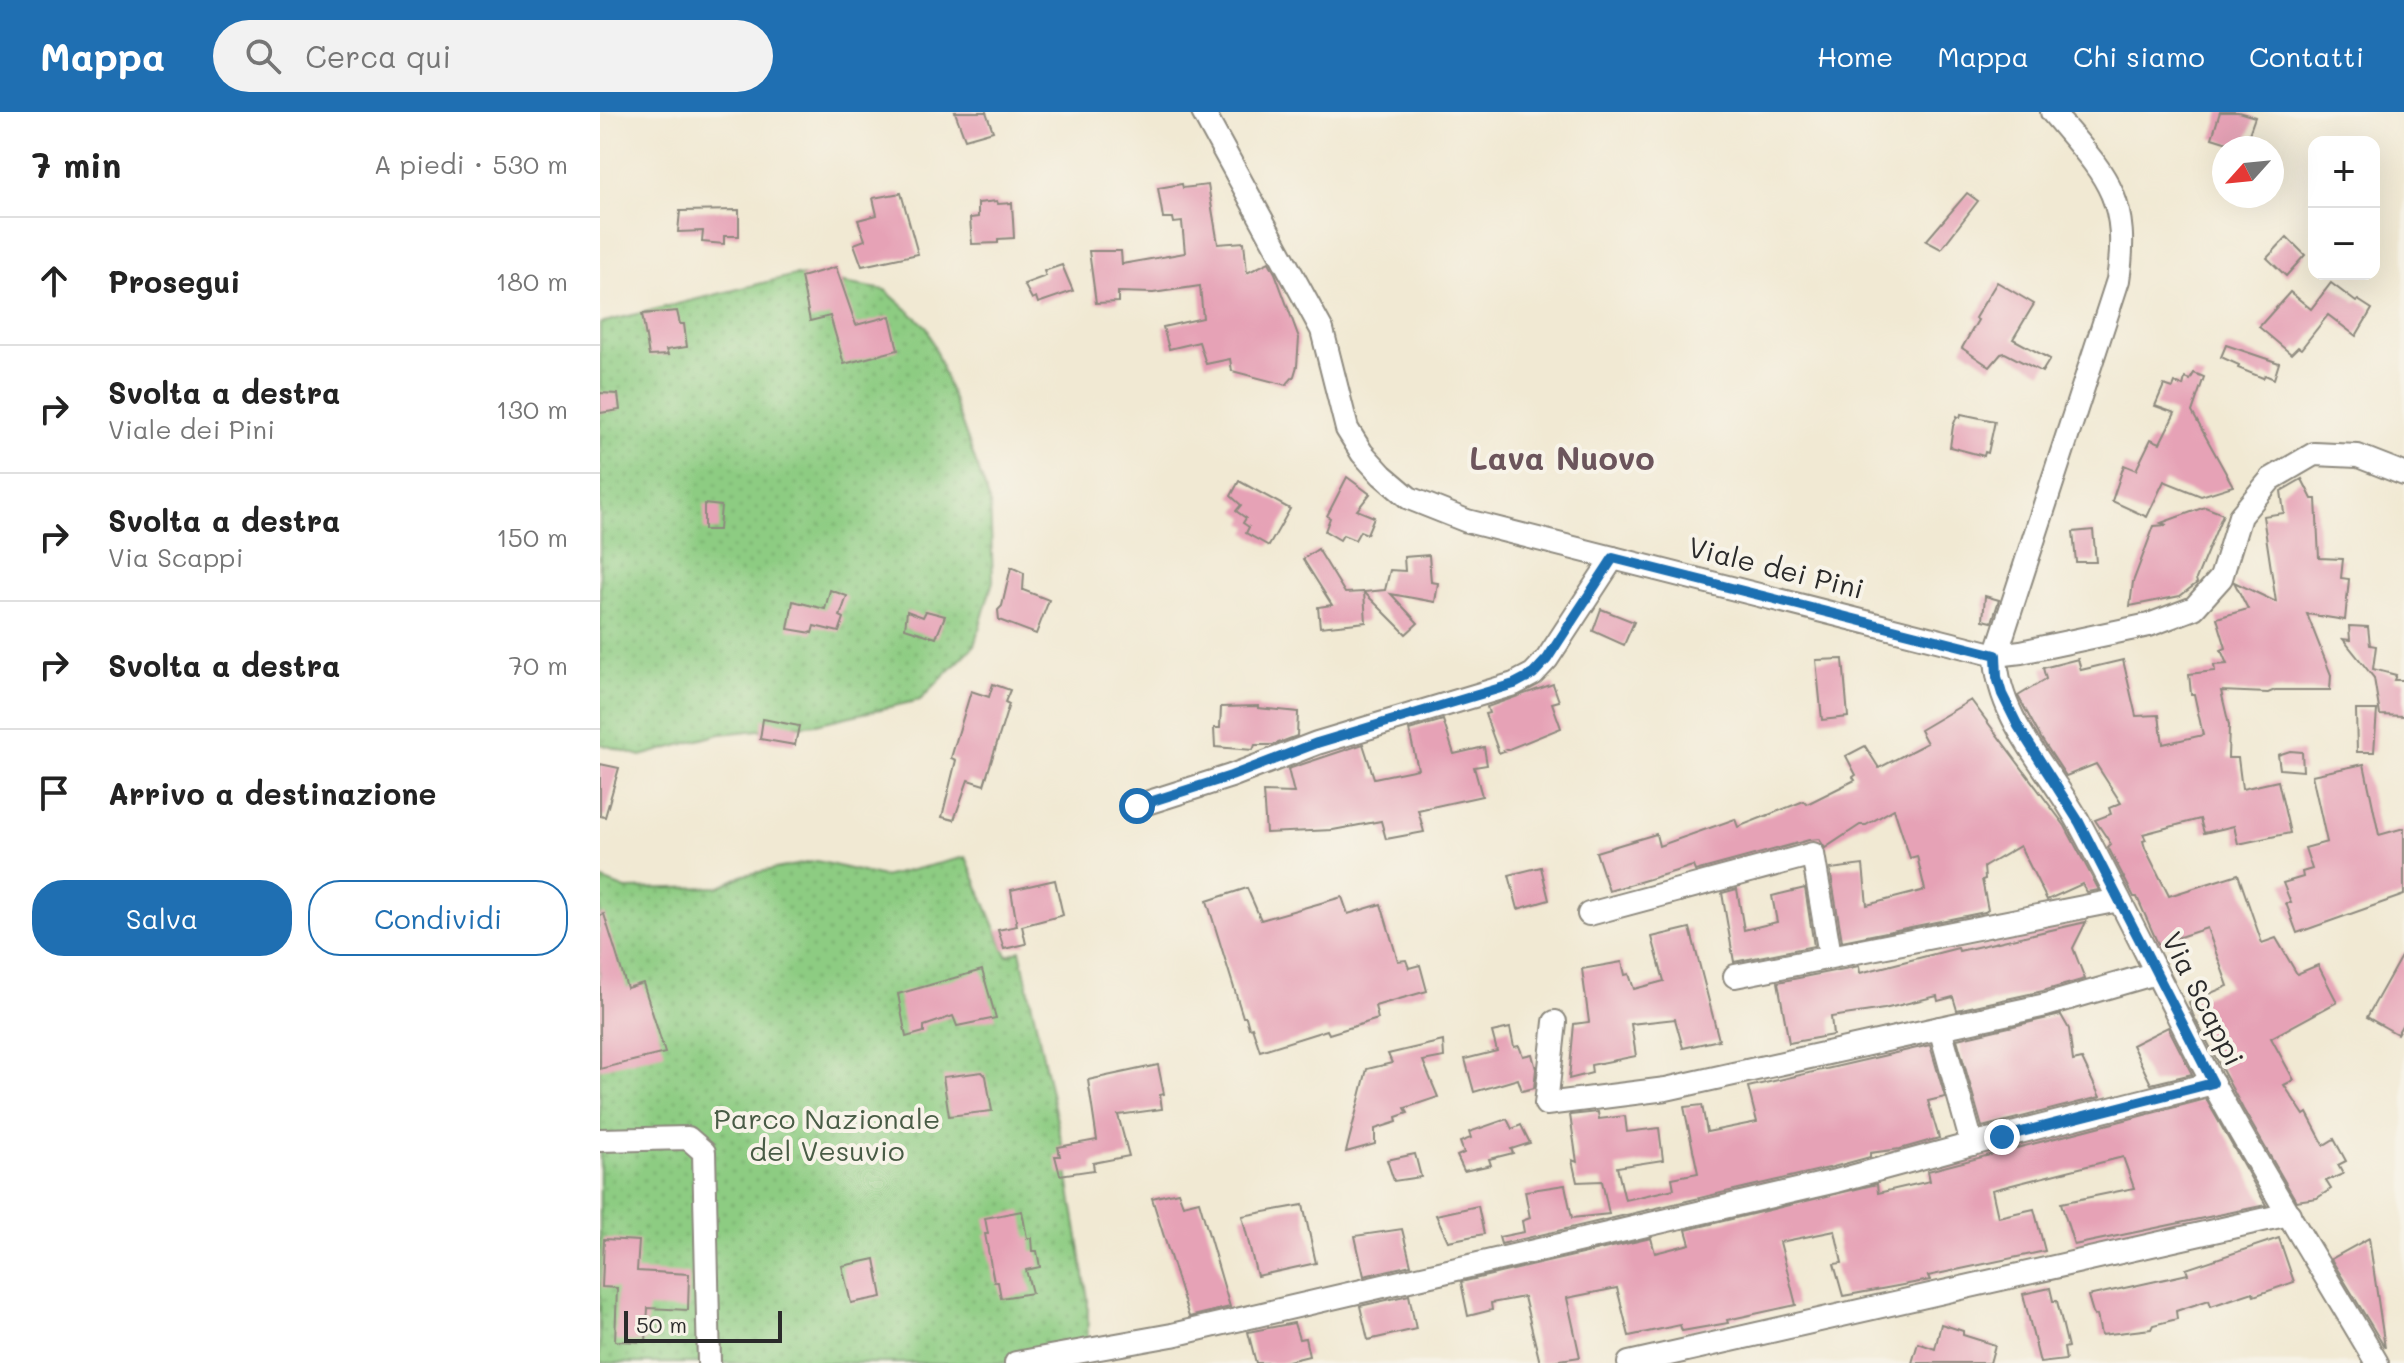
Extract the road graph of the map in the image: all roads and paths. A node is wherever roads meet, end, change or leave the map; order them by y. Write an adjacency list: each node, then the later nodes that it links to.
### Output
1 (1203, 112): 4 (street, Viale dei Pini)
2 (2052, 112): 5 (street)
3 (2404, 474): 5 (street)
4 (1613, 558): 5 (street, Viale dei Pini); 6 (street)
5 (1996, 655): 7 (street, Via Scappi)
6 (1137, 806)
7 (2119, 900): 9 (street); 10 (street, Via Scappi)
8 (1589, 914): 9 (street)
9 (1830, 955): 11 (street)
10 (2156, 973): 13 (street); 14 (street, Via Scappi)
11 (1735, 976)
12 (1555, 1022): 13 (street)
13 (1940, 1028): 16 (street)
14 (2213, 1083): 16 (street); 17 (street, Via Scappi)
15 (600, 1140): 18 (street)
16 (1972, 1144): 19 (street)
17 (2289, 1214): 20 (street); 21 (street, Via Scappi)
18 (709, 1363)
19 (1016, 1363)
20 (1629, 1363)
21 (2377, 1363)

